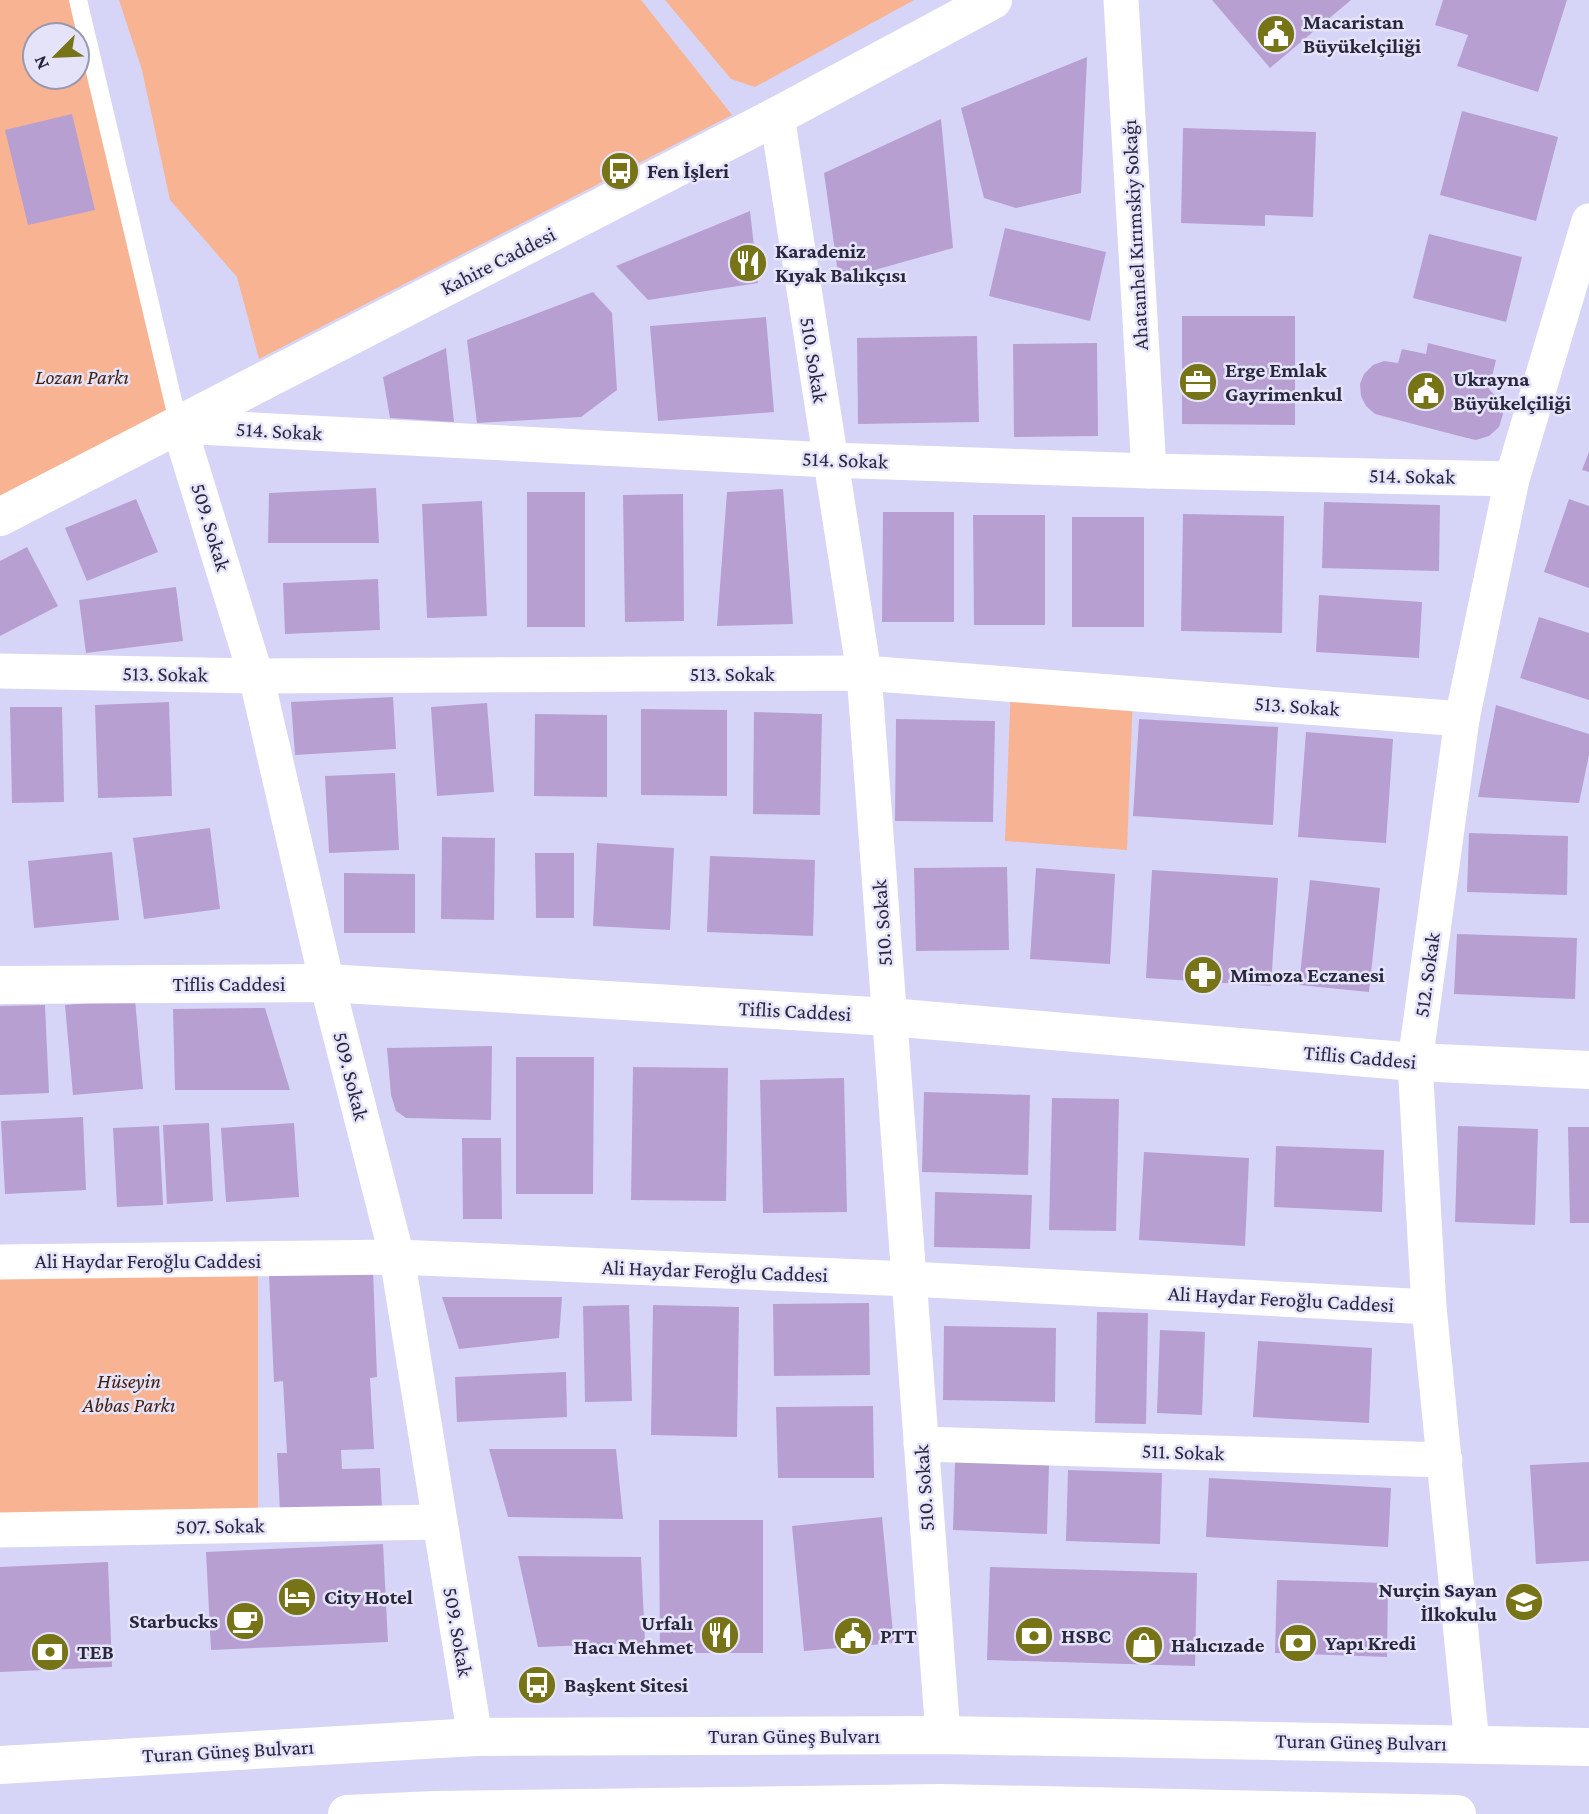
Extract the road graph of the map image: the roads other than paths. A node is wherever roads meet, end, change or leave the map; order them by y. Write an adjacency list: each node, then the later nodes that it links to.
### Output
1 (78, 0): 6 (lane)
2 (993, 0): 4 (main road, Kahire Caddesi)
3 (1121, 0): 8 (street, Ahatanhel Kırımskiy Sokağı)
4 (777, 116): 6 (main road, Kahire Caddesi); 7 (street, 510. Sokak)
5 (1589, 221): 9 (street, 512. Sokak)
6 (179, 426): 7 (street, 514. Sokak); 10 (main road, Kahire Caddesi); 13 (street, 509. Sokak)
7 (829, 460): 8 (street, 514. Sokak); 12 (street, 510. Sokak)
8 (1149, 471): 9 (street, 514. Sokak)
9 (1512, 479): 14 (street, 512. Sokak)
10 (0, 517)
11 (0, 671): 13 (street, 513. Sokak)
12 (864, 673): 13 (street, 513. Sokak); 14 (street, 513. Sokak); 17 (street, 510. Sokak)
13 (256, 676): 15 (street, 509. Sokak)
14 (1462, 719): 18 (street, 512. Sokak)
15 (327, 983): 16 (main road, Tiflis Caddesi); 17 (main road, Tiflis Caddesi); 20 (street, 509. Sokak)
16 (0, 985)
17 (889, 1017): 18 (main road, Tiflis Caddesi); 22 (street, 510. Sokak)
18 (1415, 1062): 19 (main road, Tiflis Caddesi); 23 (street, 512. Sokak)
19 (1589, 1070)
20 (397, 1257): 21 (street, Ali Haydar Feroğlu Caddesi); 22 (street, Ali Haydar Feroğlu Caddesi); 26 (street, 509. Sokak)
21 (0, 1262)
22 (909, 1279): 23 (street, Ali Haydar Feroğlu Caddesi); 24 (street, 510. Sokak)
23 (1429, 1307): 25 (street, 512. Sokak)
24 (920, 1444): 25 (street, 511. Sokak); 28 (street, 510. Sokak)
25 (1445, 1460): 30 (street, 512. Sokak)
26 (439, 1522): 27 (street, 507. Sokak); 29 (street, 509. Sokak)
27 (0, 1530)
28 (943, 1735): 29 (main road, Turan Güneş Bulvarı); 30 (main road, Turan Güneş Bulvarı)
29 (475, 1737): 32 (main road, Turan Güneş Bulvarı)
30 (1472, 1744): 31 (main road, Turan Güneş Bulvarı)
31 (1589, 1747)
32 (0, 1765)
33 (347, 1814): 34 (main road)
34 (1457, 1814)

